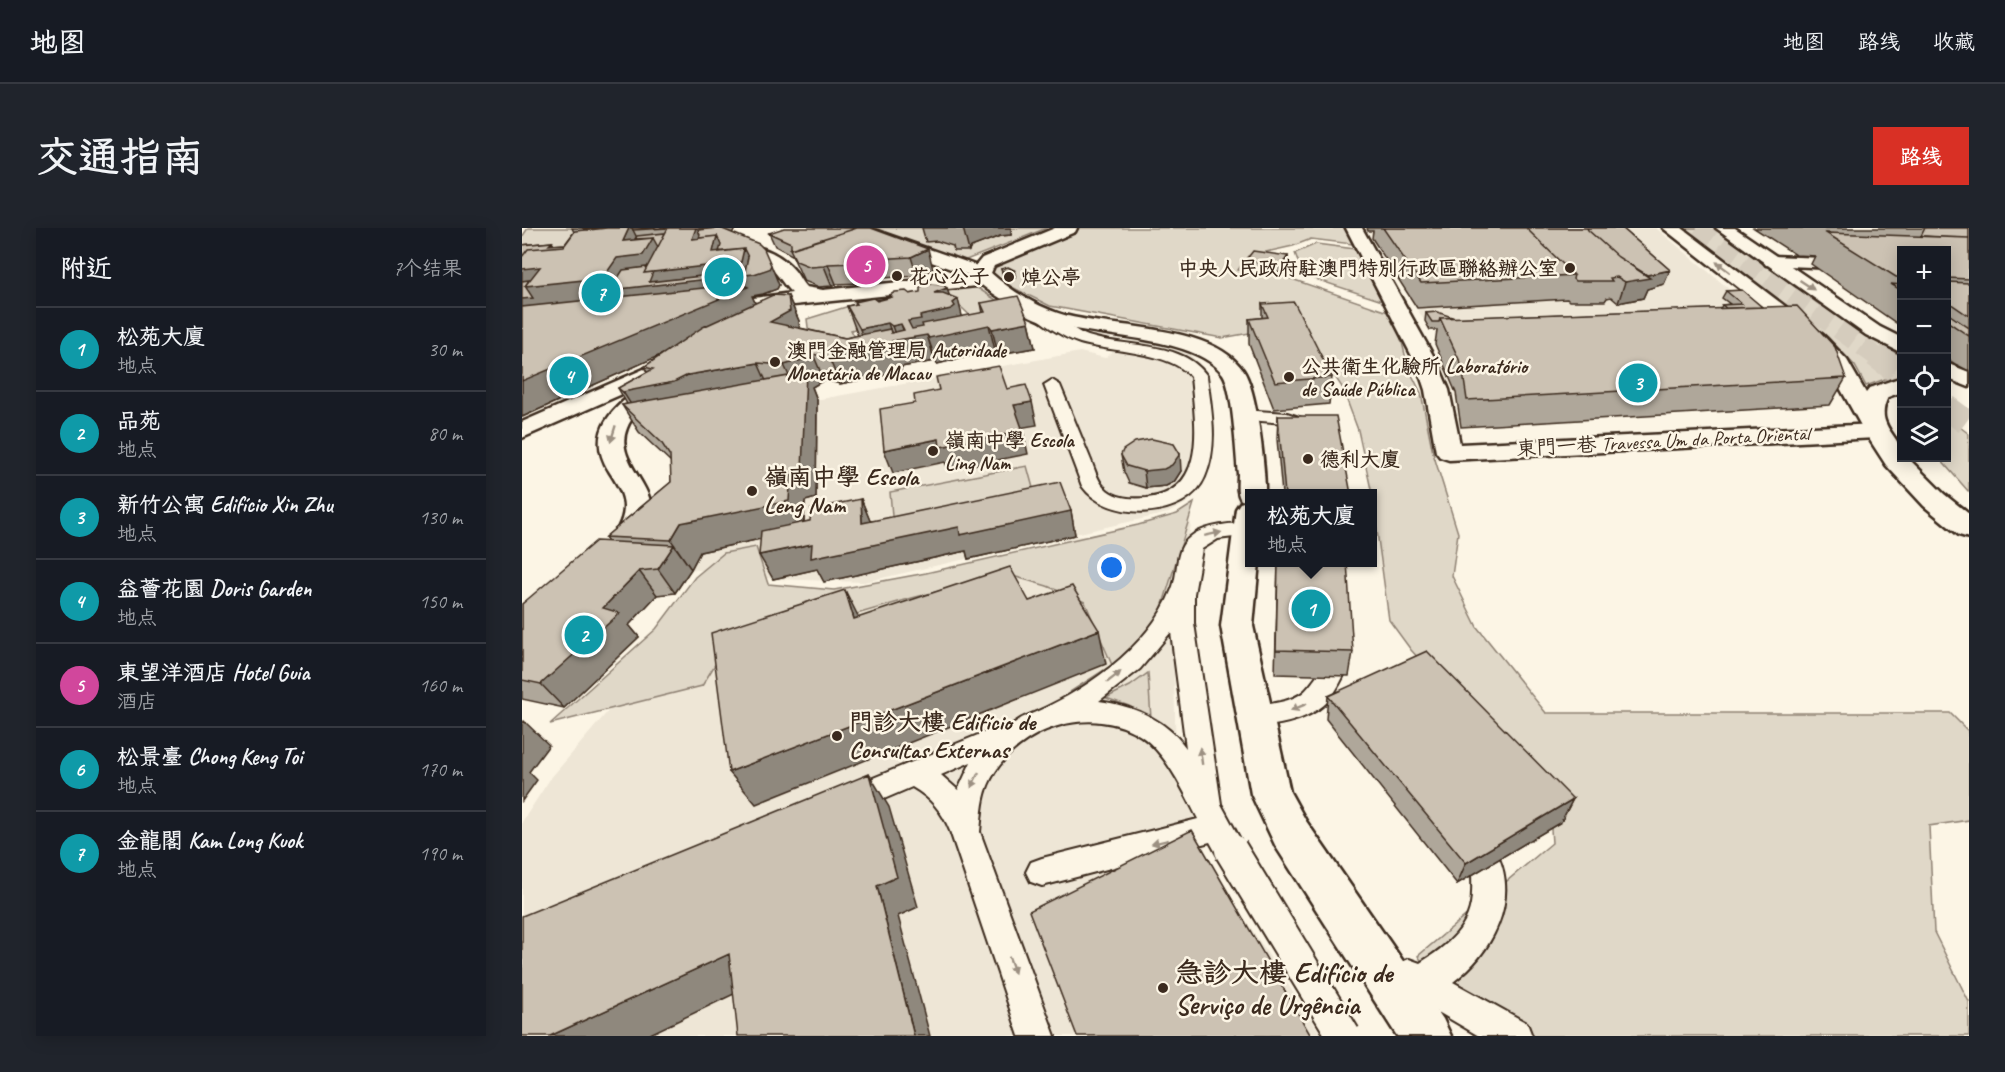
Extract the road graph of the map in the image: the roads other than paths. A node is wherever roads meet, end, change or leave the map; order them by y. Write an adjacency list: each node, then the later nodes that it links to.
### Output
1 (853, 228): 9 (street)
2 (1069, 228): 9 (street)
3 (1353, 228): 17 (street)
4 (1671, 228): 13 (street, one-way to 4)
5 (1724, 228): 7 (street)
6 (753, 252): 10 (street)
7 (1772, 261): 8 (street); 18 (street, one-way to 18)
8 (1897, 266)
9 (984, 276): 10 (street); 12 (street)
10 (824, 296): 11 (street); 15 (street)
11 (731, 305)
12 (1036, 311): 22 (lane); 25 (street)
13 (1791, 318): 14 (street); 26 (street)
14 (1757, 319)
15 (765, 322)
16 (1435, 335): 17 (street)
17 (1412, 336): 26 (street, 東門一巷 Travessa Um da Porta Oriental)
18 (1897, 344)
19 (1951, 372): 20 (street)
20 (1969, 380)
21 (1951, 385): 24 (street)
22 (1052, 386)
23 (1897, 386): 26 (street)
24 (1969, 387)
25 (1243, 415): 28 (lane); 29 (street)
26 (1874, 427): 31 (street)
27 (522, 431): 33 (street, one-way to 33)
28 (1315, 439)
29 (1250, 489)
30 (1245, 521): 34 (lane, one-way to 30)
31 (1969, 529)
32 (1245, 555): 36 (street)
33 (606, 564)
34 (1186, 576): 37 (lane, one-way to 34); 40 (lane, one-way to 34)
35 (1331, 675): 36 (lane, one-way to 36)
36 (1254, 716): 44 (street)
37 (1038, 722): 38 (lane); 40 (lane); 41 (lane, one-way to 41)
38 (912, 774): 39 (lane); 41 (lane)
39 (827, 810)
40 (1219, 830): 43 (lane, one-way to 43); 47 (lane, bridge)
41 (970, 847): 46 (lane, one-way to 46)
42 (1487, 866): 44 (lane)
43 (1042, 872)
44 (1410, 989): 45 (lane); 48 (street)
45 (1500, 1028)
46 (1037, 1036)
47 (1344, 1036)
48 (1426, 1036)

